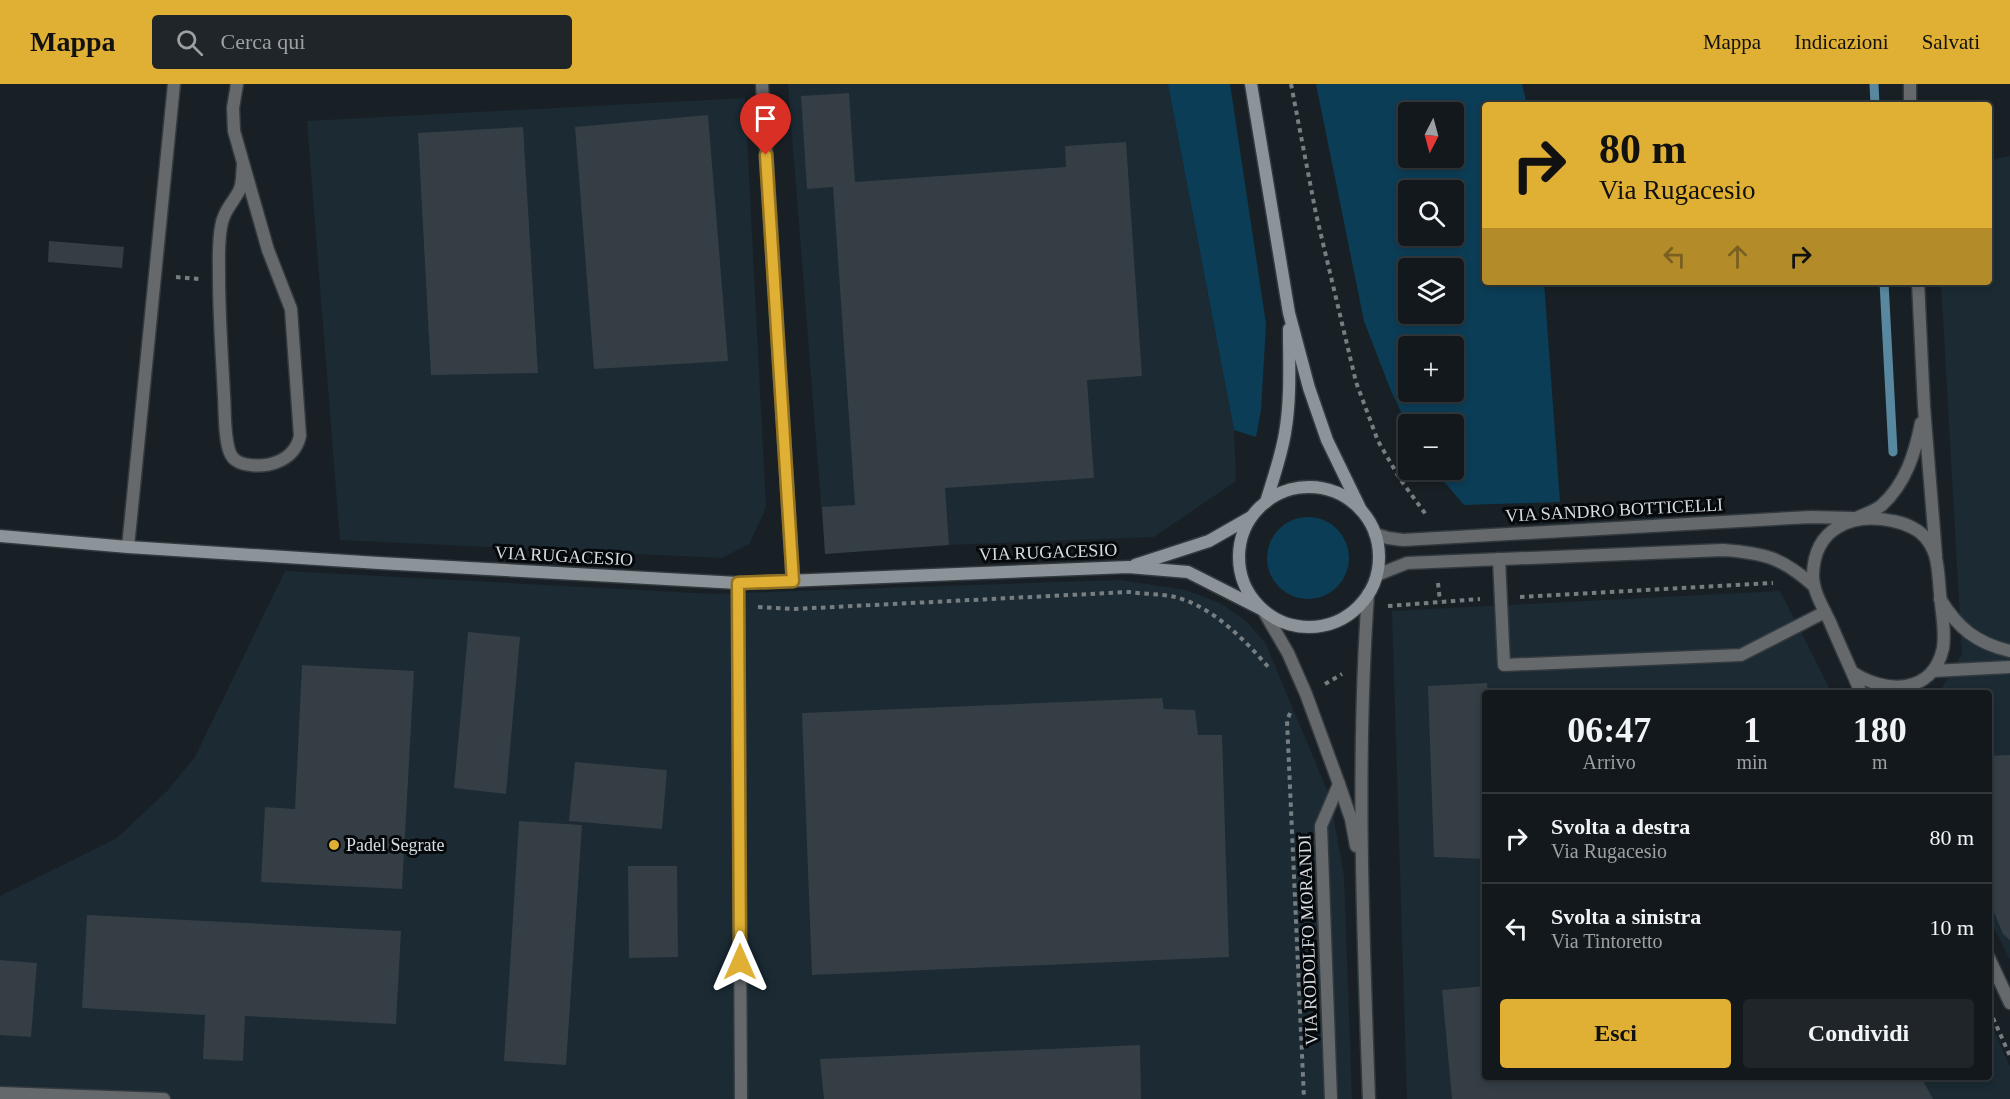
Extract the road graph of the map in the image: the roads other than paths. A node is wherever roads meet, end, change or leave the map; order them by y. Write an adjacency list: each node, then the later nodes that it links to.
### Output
1 (174, 84): 17 (street)
2 (237, 84): 7 (street)
3 (762, 84): 22 (street)
4 (1251, 84): 9 (main road)
5 (1910, 84): 6 (street)
6 (1910, 102)
7 (243, 164): 7 (street)
8 (1918, 285): 10 (street)
9 (1289, 313): 11 (main road); 12 (main road)
10 (1924, 407): 14 (street); 19 (street)
11 (1266, 502): 12 (main road); 13 (main road)
12 (1361, 510): 15 (main road)
13 (1251, 517): 20 (main road, VIA RUGACESIO); 27 (main road)
14 (1856, 518): 15 (street, VIA SANDRO BOTTICELLI); 19 (street); 24 (street)
15 (1376, 534): 21 (main road)
16 (0, 536): 17 (main road, VIA RUGACESIO)
17 (128, 547): 23 (main road, VIA RUGACESIO)
18 (1499, 559): 21 (street); 24 (street); 28 (street)
19 (1937, 560): 26 (street)
20 (1128, 567): 22 (main road, VIA RUGACESIO); 27 (main road, VIA RUGACESIO)
21 (1377, 575): 25 (main road)
22 (793, 581): 23 (main road, VIA RUGACESIO)
23 (738, 583): 41 (street)
24 (1814, 586): 28 (street)
25 (1368, 594): 27 (main road); 36 (street)
26 (1940, 599): 29 (street); 32 (street)
27 (1263, 610): 35 (street)
28 (1825, 612): 31 (street)
29 (2010, 651)
30 (2010, 667): 32 (street)
31 (1852, 672): 32 (street); 33 (street)
32 (1928, 676): 34 (street)
33 (1860, 690)
34 (1925, 690)
35 (1340, 783): 36 (street); 42 (street, VIA RODOLFO MORANDI)
36 (1361, 874): 43 (street)
37 (1992, 964): 38 (street)
38 (2010, 1003)
39 (0, 1093): 40 (street)
40 (164, 1099)
41 (741, 1099)
42 (1331, 1099)
43 (1369, 1099)

